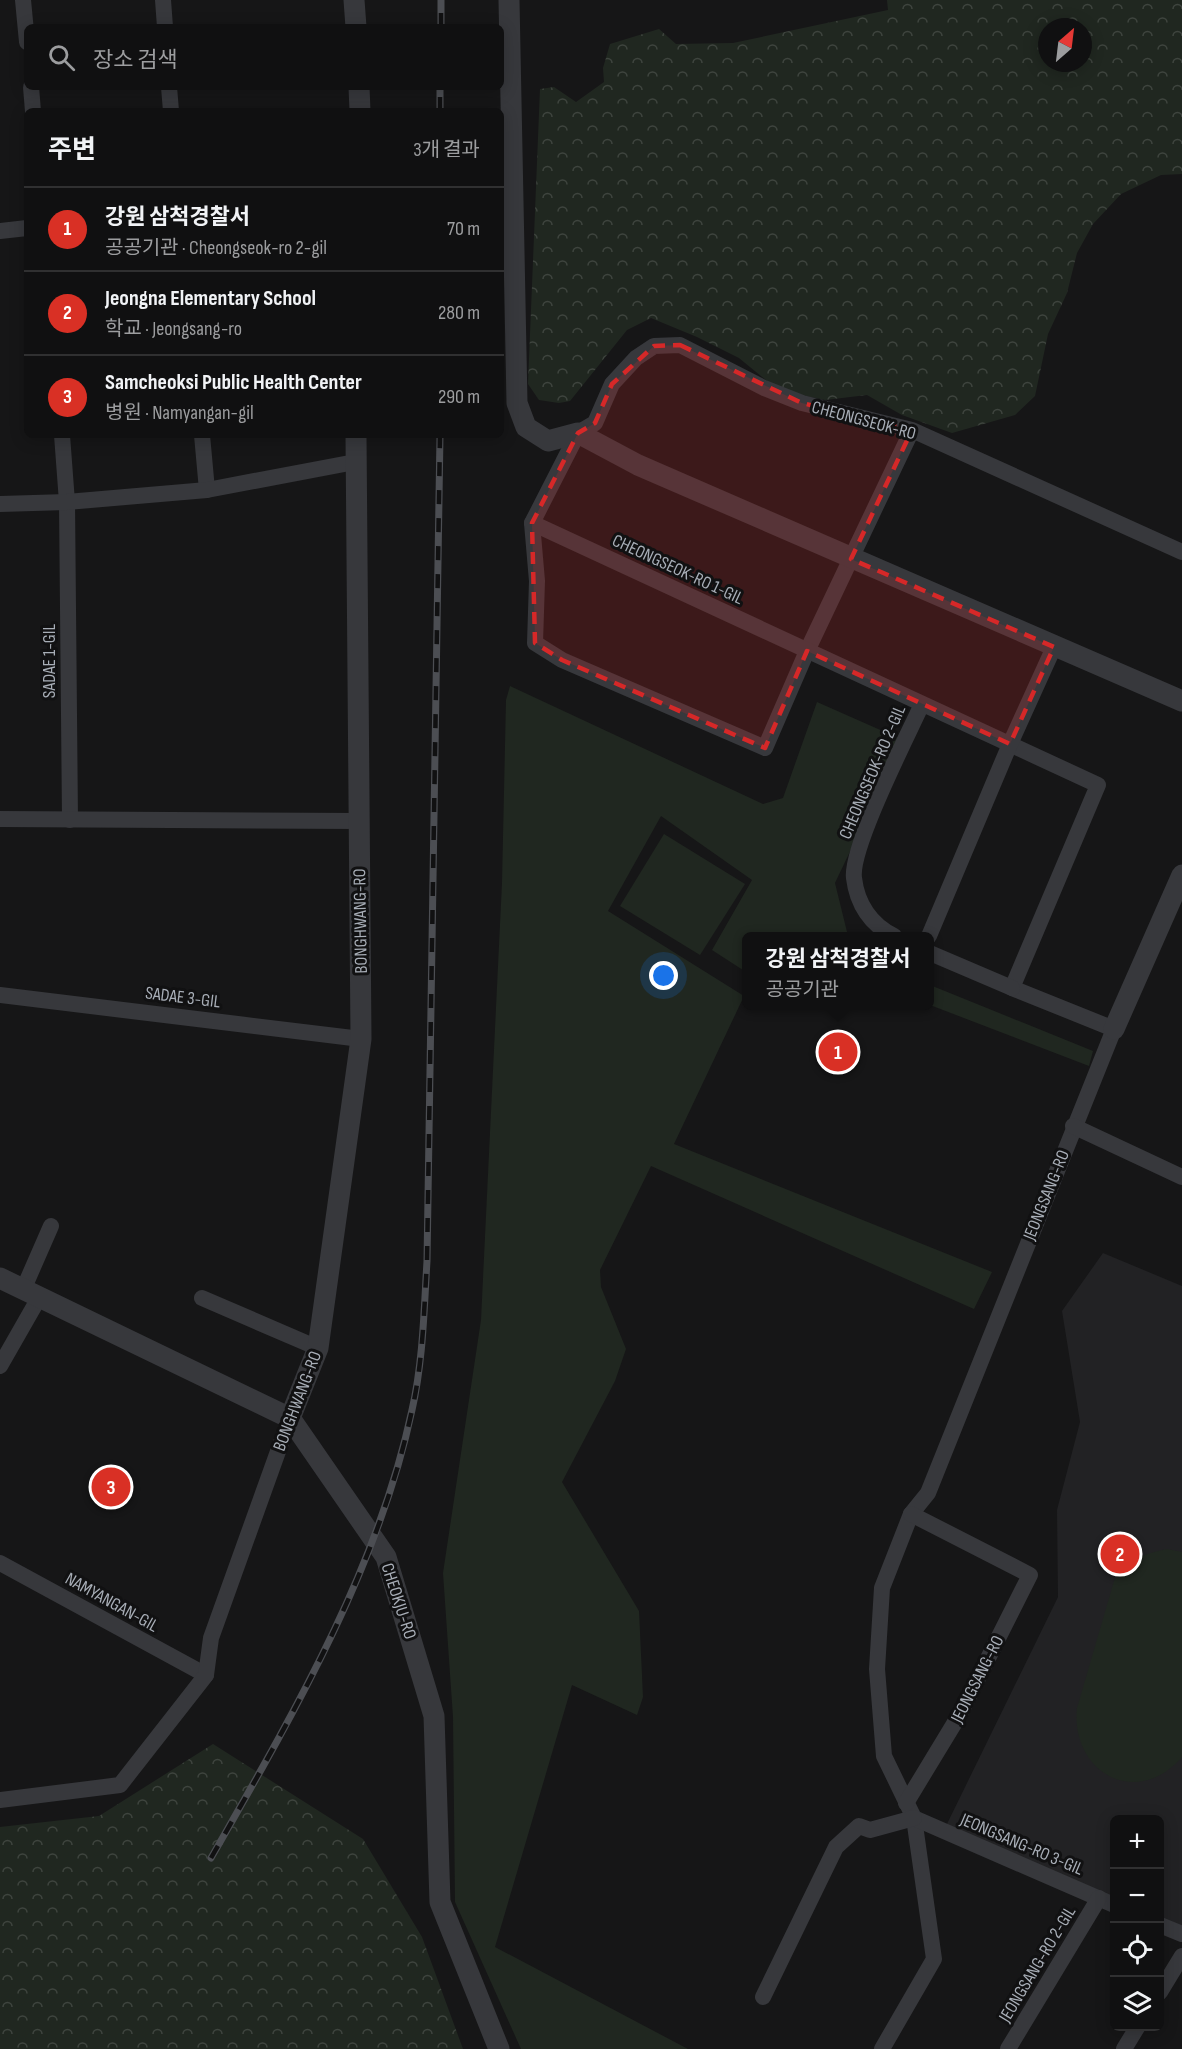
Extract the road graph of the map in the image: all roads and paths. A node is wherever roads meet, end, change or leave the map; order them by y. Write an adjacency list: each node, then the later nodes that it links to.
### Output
1 (23, 0): 5 (street)
2 (163, 0): 6 (street)
3 (354, 0): 7 (street)
4 (509, 0): 17 (street, CHEONGSEOK-RO)
5 (25, 24)
6 (165, 24)
7 (356, 24)
8 (31, 90): 11 (street)
9 (169, 90): 12 (street)
10 (359, 90): 13 (street)
11 (33, 108)
12 (171, 108)
13 (360, 108)
14 (24, 228): 15 (street)
15 (0, 231)
16 (912, 430): 17 (street, CHEONGSEOK-RO); 26 (street, CHEONGSEOK-RO); 27 (street)
17 (578, 433): 25 (street, CHEONGSEOK-RO); 27 (street)
18 (62, 438): 23 (street, SADAE 1-GIL)
19 (202, 438): 22 (street)
20 (356, 438): 21 (street, BONGHWANG-RO)
21 (356, 462): 22 (street); 35 (street, BONGHWANG-RO)
22 (207, 490): 23 (street)
23 (67, 502): 24 (street); 34 (street, SADAE 1-GIL)
24 (0, 504)
25 (532, 523): 29 (street, CHEONGSEOK-RO 1-GIL); 29 (street)
26 (1182, 552)
27 (851, 558): 28 (street); 29 (street)
28 (1054, 647): 30 (street); 32 (street)
29 (807, 651): 31 (street, CHEONGSEOK-RO 1-GIL)
30 (1182, 701)
31 (922, 704): 32 (street, CHEONGSEOK-RO 2-GIL); 37 (street, CHEONGSEOK-RO 2-GIL)
32 (1010, 744): 38 (street); 40 (street, CHEONGSEOK-RO 2-GIL)
33 (0, 819): 34 (street)
34 (70, 820): 35 (street)
35 (358, 821): 43 (street, BONGHWANG-RO)
36 (1182, 875): 42 (street, JEONGSANG-RO)
37 (885, 932)
38 (931, 932)
39 (934, 955): 40 (street)
40 (1012, 988): 42 (street)
41 (0, 995): 43 (street, SADAE 3-GIL)
42 (1114, 1029): 44 (street, JEONGSANG-RO)
43 (361, 1039): 50 (street, BONGHWANG-RO)
44 (1073, 1126): 45 (street); 53 (street, JEONGSANG-RO)
45 (1182, 1177)
46 (51, 1226): 48 (street)
47 (0, 1278): 48 (street, CHEOKJU-RO)
48 (32, 1293): 51 (street); 52 (street, CHEOKJU-RO)
49 (202, 1298): 50 (street)
50 (318, 1348): 52 (street, BONGHWANG-RO)
51 (0, 1366)
52 (290, 1418): 55 (street, BONGHWANG-RO); 66 (street, CHEOKJU-RO)
53 (911, 1514): 57 (street, JEONGSANG-RO); 57 (street, JEONGSANG-RO)
54 (0, 1563): 55 (street, NAMYANGAN-GIL)
55 (206, 1675): 56 (street, BONGHWANG-RO)
56 (0, 1800)
57 (906, 1803): 58 (street, JEONGSANG-RO)
58 (914, 1818): 59 (street, JEONGSANG-RO 3-GIL); 64 (street); 67 (street, JEONGSANG-RO)
59 (1107, 1902): 68 (street, JEONGSANG-RO 2-GIL)
60 (1164, 1927): 61 (street)
61 (1182, 1934)
62 (1182, 1956): 63 (street)
63 (1164, 1985)
64 (763, 1997)
65 (1135, 2031): 69 (street)
66 (499, 2049)
67 (882, 2049)
68 (1008, 2049)
69 (1124, 2049)

